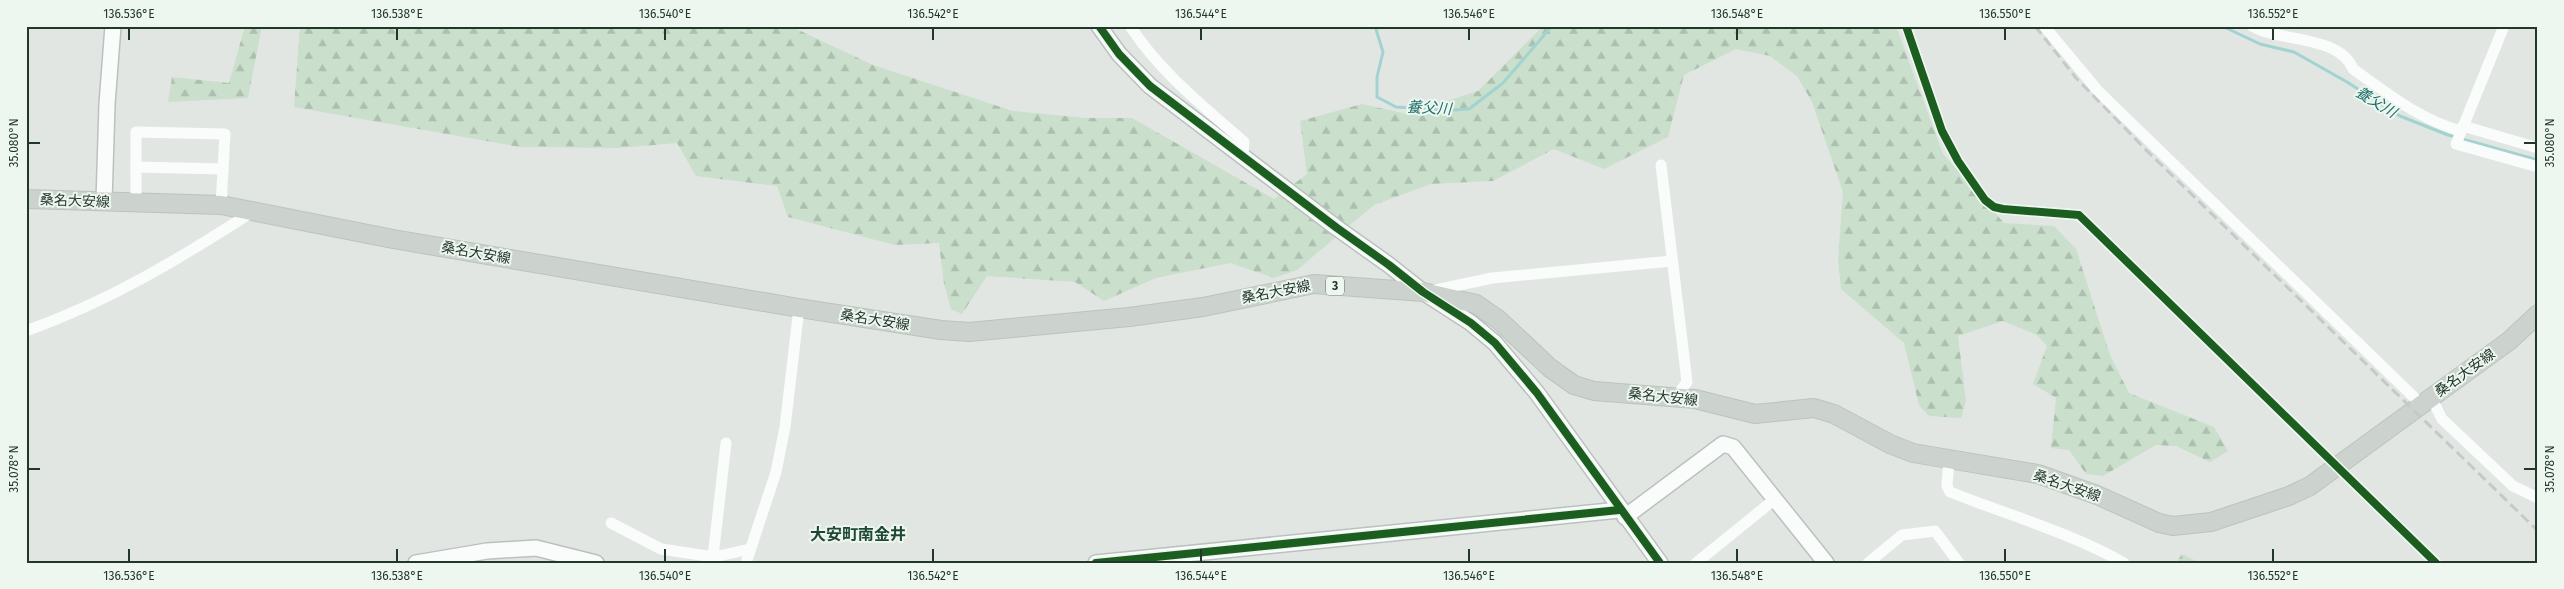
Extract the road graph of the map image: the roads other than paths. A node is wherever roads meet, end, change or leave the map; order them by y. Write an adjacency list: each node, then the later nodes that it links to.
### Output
1 (113, 26): 16 (street)
2 (1099, 26): 10 (street)
3 (1130, 26): 10 (street)
4 (1906, 26): 29 (street)
5 (2044, 26): 26 (street)
6 (2252, 26): 8 (street)
7 (2504, 26): 8 (street)
8 (2462, 128): 9 (street); 13 (street)
9 (2538, 148)
10 (1238, 153): 21 (street)
11 (1661, 165): 20 (street)
12 (136, 167): 14 (street); 14 (street); 17 (street)
13 (2538, 167)
14 (223, 169): 18 (street)
15 (26, 199): 16 (main road, 桑名大安線 / 3)
16 (104, 202): 17 (main road, 桑名大安線 / 3)
17 (136, 203): 18 (main road, 桑名大安線 / 3)
18 (221, 205): 19 (main road, 桑名大安線 / 3)
19 (254, 210): 22 (main road, 桑名大安線 / 3); 24 (street)
20 (1672, 261): 21 (street); 25 (street)
21 (1423, 292): 22 (main road, 桑名大安線 / 3); 25 (main road, 桑名大安線 / 3); 32 (street)
22 (799, 308): 34 (street)
23 (2538, 314): 26 (main road, 桑名大安線 / 3)
24 (26, 331)
25 (1677, 396): 28 (main road, 桑名大安線 / 3)
26 (2426, 401): 29 (main road, 桑名大安線 / 3); 30 (street)
27 (726, 442): 35 (street)
28 (1949, 458): 29 (main road, 桑名大安線 / 3); 45 (street)
29 (2338, 466): 46 (street)
30 (2538, 498)
31 (1775, 499): 32 (street); 41 (street); 42 (street)
32 (1622, 513): 39 (street); 40 (street)
33 (611, 523): 35 (street)
34 (750, 550): 35 (street); 38 (street)
35 (713, 557)
36 (416, 563): 37 (street)
37 (596, 563)
38 (746, 563)
39 (1096, 563)
40 (1660, 563)
41 (1696, 563)
42 (1826, 563)
43 (1868, 563): 44 (street)
44 (1959, 563)
45 (2124, 563)
46 (2436, 563)

